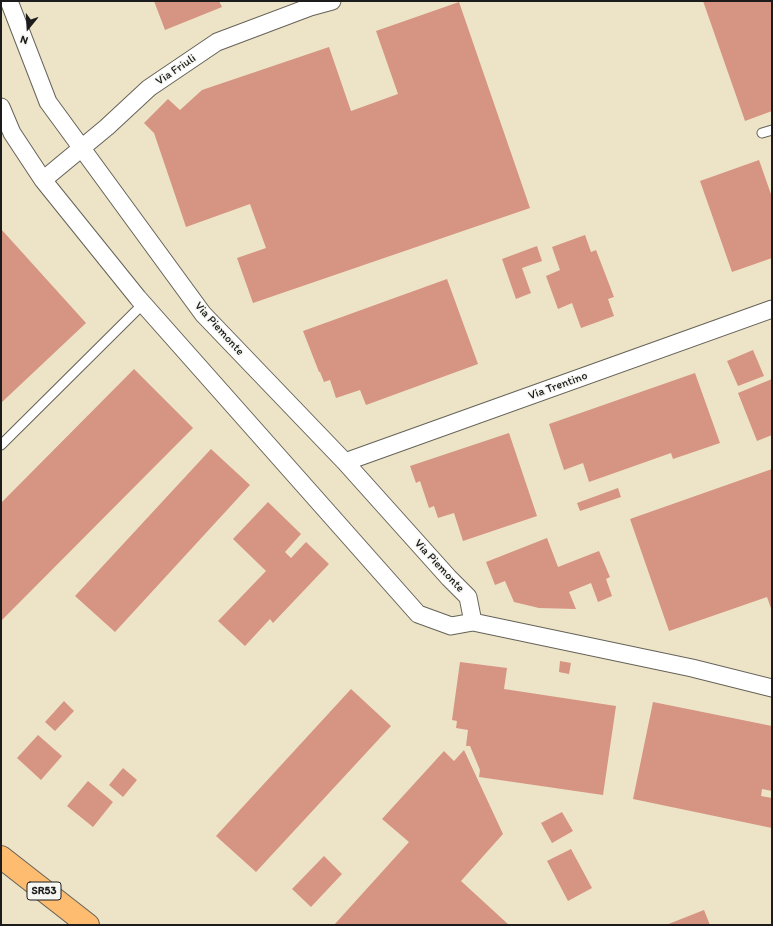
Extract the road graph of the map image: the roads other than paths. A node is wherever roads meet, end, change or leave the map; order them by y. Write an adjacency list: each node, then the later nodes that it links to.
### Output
1 (9, 1): 6 (street, Via Piemonte)
2 (332, 1): 6 (street, Via Friuli)
3 (1, 107): 7 (street)
4 (772, 130): 5 (lane)
5 (762, 133)
6 (81, 147): 7 (street, Via Friuli); 11 (street, Via Piemonte)
7 (43, 180): 8 (street)
8 (143, 304): 10 (lane); 12 (street)
9 (772, 309): 11 (street, Via Trentino)
10 (1, 445)
11 (345, 462): 12 (street, Via Piemonte)
12 (473, 622): 13 (street)
13 (772, 688)
14 (1, 857): 15 (main road, SR53)
15 (88, 925)

